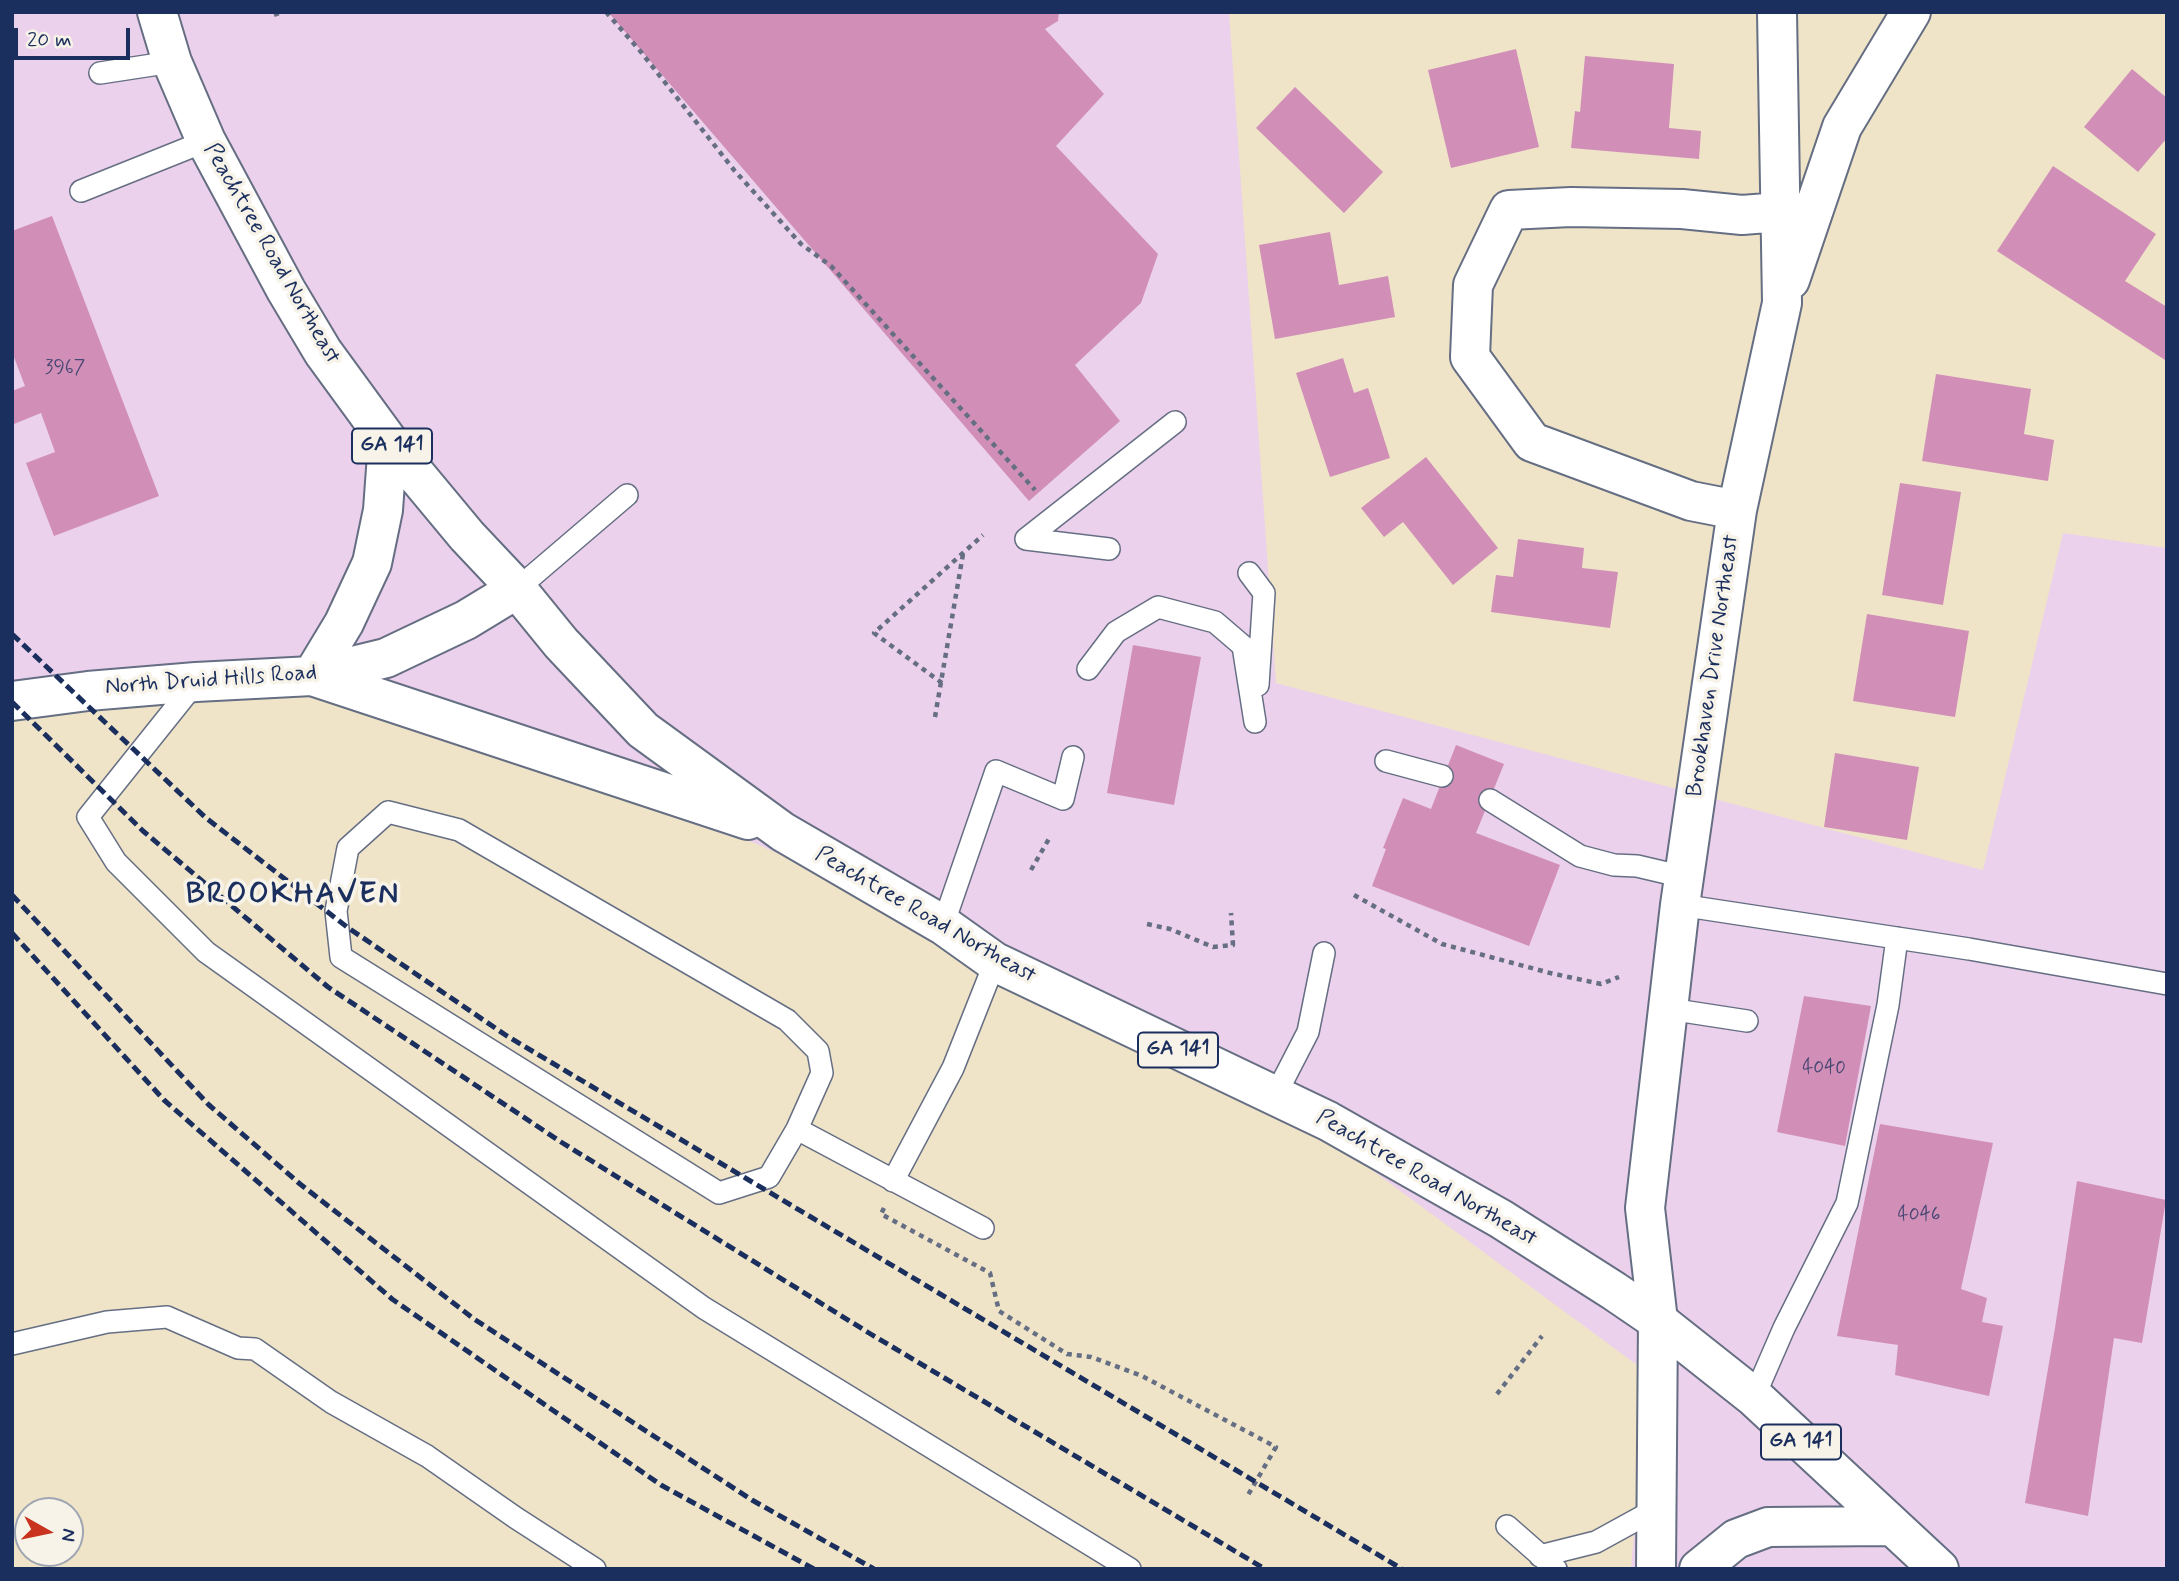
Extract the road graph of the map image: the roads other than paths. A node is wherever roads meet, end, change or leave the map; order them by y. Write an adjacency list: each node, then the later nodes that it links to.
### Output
1 (157, 12): 4 (main road, Peachtree Road Northeast / GA 141)
2 (1777, 12): 8 (main road, Brookhaven Drive Northeast)
3 (1911, 12): 9 (main road)
4 (172, 62): 5 (lane); 6 (main road, Peachtree Road Northeast / GA 141)
5 (100, 73)
6 (206, 141): 7 (lane); 11 (main road, Peachtree Road Northeast / GA 141)
7 (81, 191)
8 (1780, 212): 9 (main road, Brookhaven Drive Northeast); 13 (main road)
9 (1782, 303): 13 (main road, Brookhaven Drive Northeast)
10 (1175, 422): 14 (lane)
11 (388, 441): 16 (main road, Peachtree Road Northeast / GA 141); 18 (main road)
12 (627, 495): 16 (lane)
13 (1737, 510): 26 (main road, Brookhaven Drive Northeast)
14 (1109, 549)
15 (1249, 573): 17 (lane)
16 (517, 589): 18 (main road, North Druid Hills Road); 25 (main road, Peachtree Road Northeast / GA 141)
17 (1088, 669)
18 (312, 676): 19 (main road, North Druid Hills Road); 25 (main road)
19 (196, 682): 20 (main road, North Druid Hills Road); 46 (lane)
20 (12, 701)
21 (1073, 757): 27 (lane)
22 (1386, 761): 23 (lane)
23 (1442, 776)
24 (1490, 800): 26 (lane)
25 (783, 832): 27 (main road, Peachtree Road Northeast / GA 141)
26 (1682, 891): 28 (lane); 32 (main road, Brookhaven Drive Northeast)
27 (943, 925): 30 (main road, Peachtree Road Northeast / GA 141)
28 (1897, 938): 31 (lane); 40 (lane)
29 (1324, 953): 34 (lane)
30 (995, 962): 34 (main road, Peachtree Road Northeast / GA 141); 36 (lane)
31 (2167, 984)
32 (1669, 1009): 33 (lane); 38 (main road, Brookhaven Drive Northeast)
33 (1747, 1021)
34 (1275, 1096): 38 (main road, Peachtree Road Northeast / GA 141)
35 (797, 1129): 35 (lane); 36 (lane)
36 (893, 1181): 37 (lane)
37 (983, 1228)
38 (1658, 1321): 40 (main road, Peachtree Road Northeast / GA 141); 41 (main road, Brookhaven Drive Northeast)
39 (12, 1344): 45 (lane)
40 (1754, 1397): 43 (main road, Peachtree Road Northeast / GA 141)
41 (1658, 1508): 44 (lane); 47 (main road, Brookhaven Drive Northeast)
42 (1507, 1526): 44 (lane)
43 (1890, 1526): 48 (main road); 49 (main road, Peachtree Road Northeast / GA 141)
44 (1548, 1562)
45 (595, 1569)
46 (1130, 1569)
47 (1656, 1569)
48 (1699, 1569)
49 (1939, 1569)

